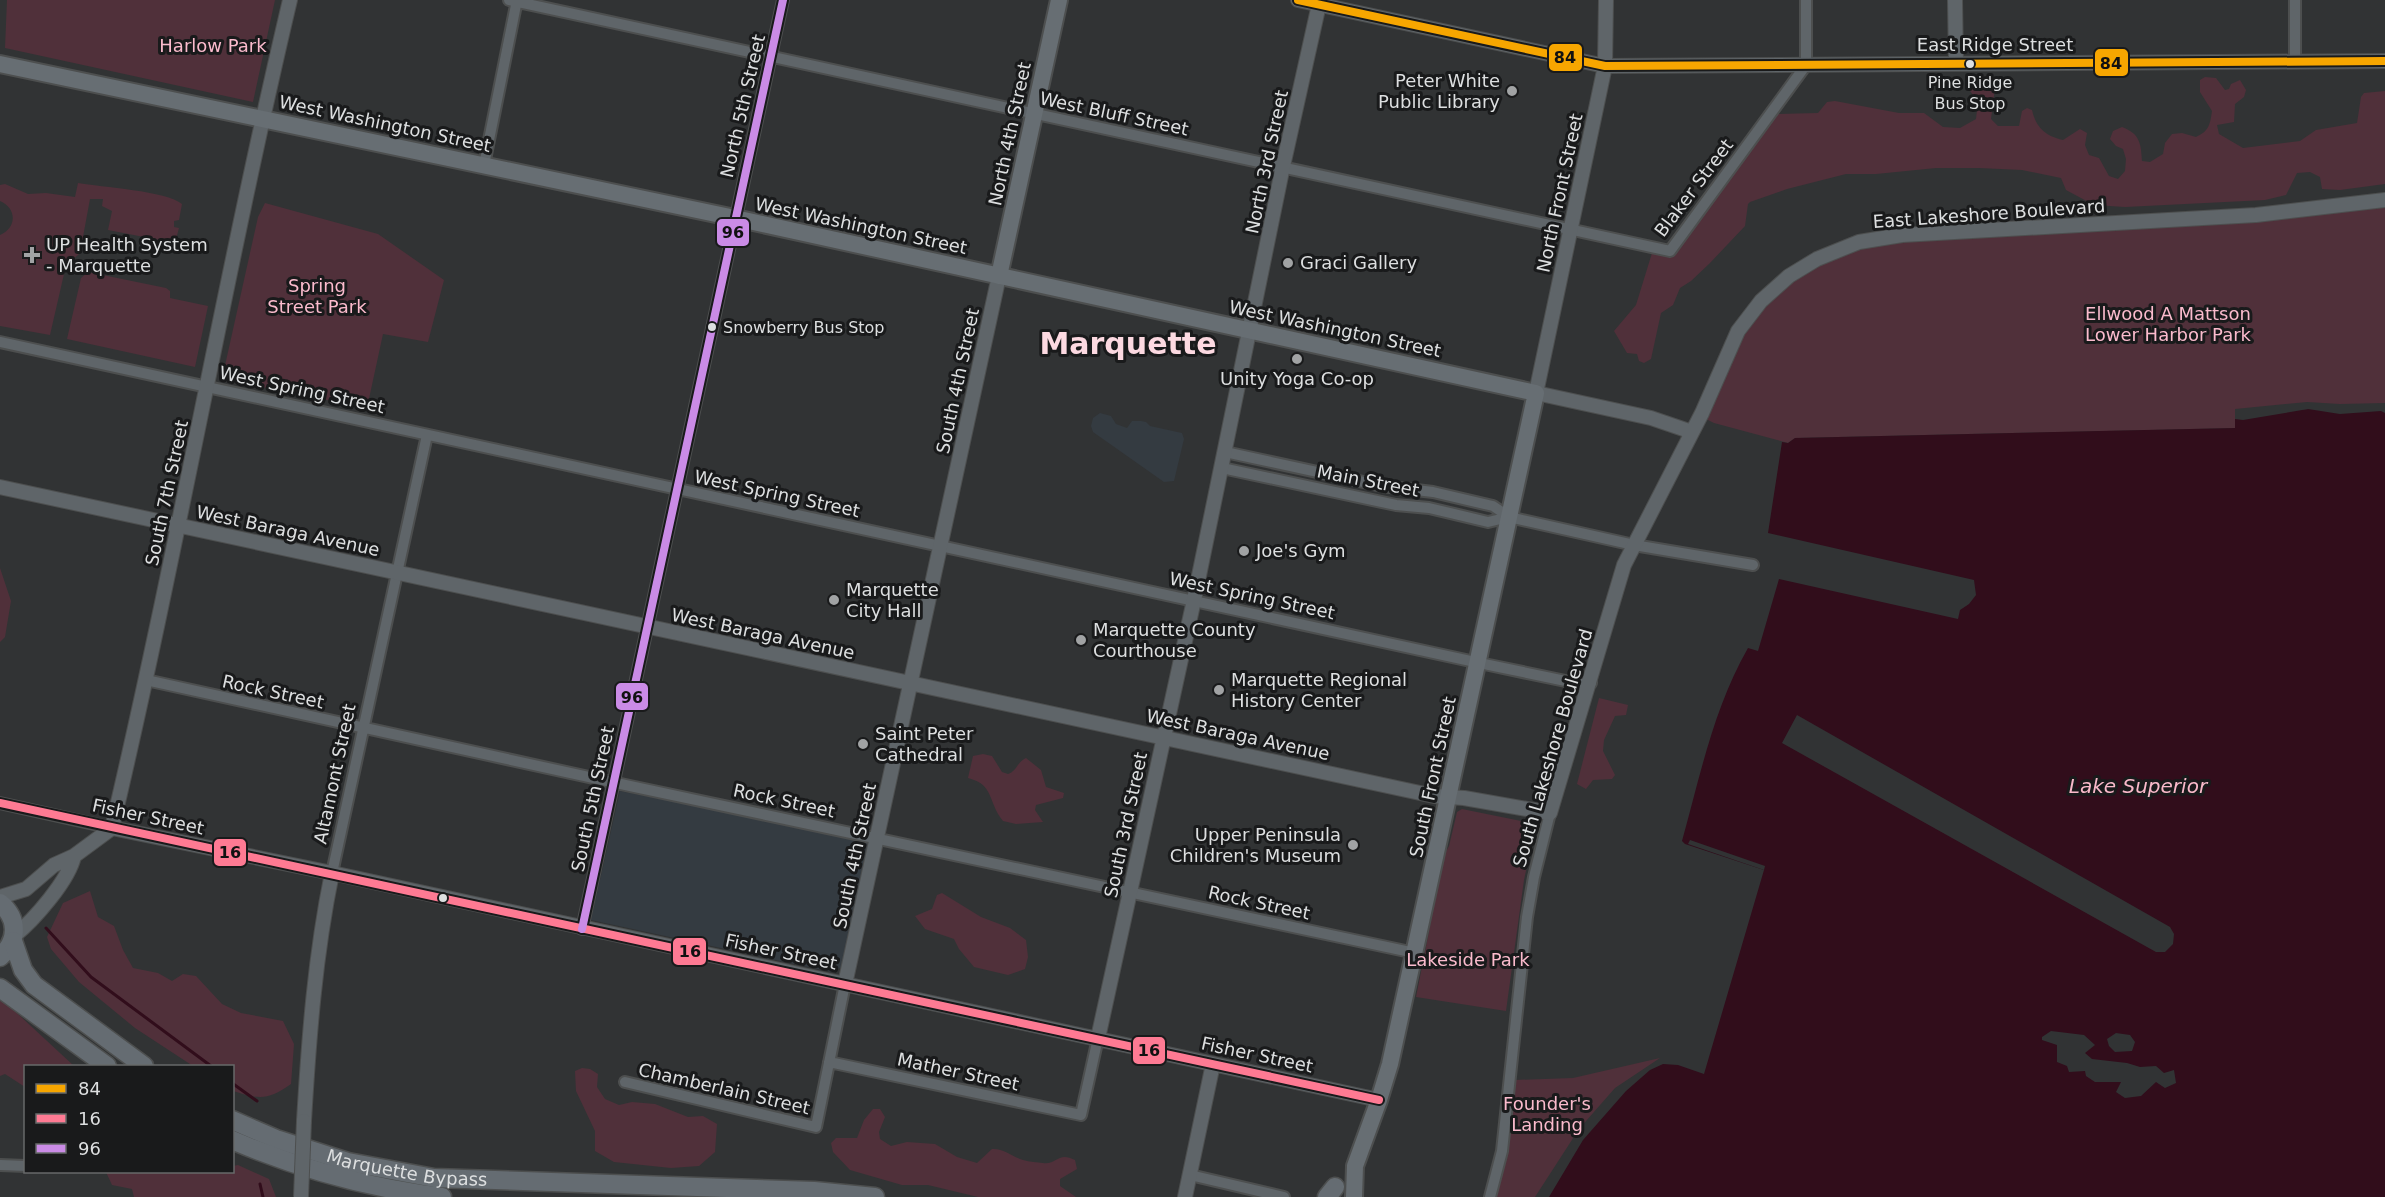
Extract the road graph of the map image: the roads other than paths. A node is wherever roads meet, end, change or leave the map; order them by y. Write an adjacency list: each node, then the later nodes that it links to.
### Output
1 (290, 0): 19 (street, South 7th Street)
2 (783, 0): 11 (street, North 5th Street)
3 (1059, 0): 18 (main road, North 4th Street)
4 (1298, 0): 10 (street, East Ridge Street)
5 (1606, 0): 17 (street, North Front Street)
6 (1806, 0): 16 (street)
7 (1955, 0): 14 (street)
8 (2295, 0): 12 (street)
9 (514, 1): 11 (street, West Bluff Street); 20 (street)
10 (1320, 2): 17 (street, East Ridge Street); 21 (street, North 3rd Street)
11 (772, 57): 18 (street, West Bluff Street); 23 (street, North 5th Street)
12 (2295, 61): 13 (street, East Ridge Street); 14 (street, East Ridge Street)
13 (2385, 61)
14 (1956, 63): 16 (street, East Ridge Street)
15 (0, 64): 19 (main road, West Washington Street)
16 (1806, 65): 17 (street, East Ridge Street); 24 (street, Blaker Street)
17 (1605, 66): 24 (street, North Front Street)
18 (1034, 114): 21 (street, West Bluff Street); 25 (main road, North 4th Street)
19 (263, 118): 20 (main road, West Washington Street); 28 (street, South 7th Street)
20 (484, 165): 23 (main road, West Washington Street)
21 (1283, 166): 24 (street, West Bluff Street); 26 (street, North 3rd Street)
22 (2385, 200): 30 (street, East Lakeshore Boulevard)
23 (735, 218): 25 (main road, West Washington Street); 35 (street, South 5th Street)
24 (1571, 231): 29 (street, North Front Street)
25 (999, 276): 26 (main road, West Washington Street); 39 (street, South 4th Street)
26 (1250, 331): 29 (main road, West Washington Street); 32 (street, South 3rd Street)
27 (0, 342): 28 (street, West Spring Street)
28 (208, 386): 31 (street, West Spring Street); 37 (street, South 7th Street)
29 (1536, 393): 30 (street); 36 (main road, South Front Street)
30 (1692, 432): 38 (street, South Lakeshore Boulevard)
31 (427, 435): 35 (street, West Spring Street); 41 (street, Altamont Street)
32 (1225, 452): 33 (street, South 3rd Street); 36 (street, Main Street)
33 (1222, 468): 36 (street, Main Street); 42 (street, South 3rd Street)
34 (0, 487): 37 (street, West Baraga Avenue)
35 (678, 489): 39 (street, West Spring Street); 43 (street, South 5th Street)
36 (1509, 517): 38 (street, Main Street); 44 (main road, South Front Street)
37 (179, 526): 41 (street, West Baraga Avenue); 45 (street, South 7th Street)
38 (1634, 545): 40 (street, Main Street); 46 (street, South Lakeshore Boulevard)
39 (940, 546): 42 (street, West Spring Street); 47 (street, South 4th Street)
40 (1753, 566)
41 (396, 573): 43 (street, West Baraga Avenue); 48 (street, Altamont Street)
42 (1194, 600): 44 (street, West Spring Street); 49 (street, South 3rd Street)
43 (647, 628): 47 (street, West Baraga Avenue); 50 (street, South 5th Street)
44 (1477, 662): 46 (street, West Spring Street); 51 (main road, South Front Street)
45 (146, 680): 48 (street, Rock Street); 54 (street, South 7th Street)
46 (1591, 683): 53 (street, South Lakeshore Boulevard)
47 (910, 684): 49 (street, West Baraga Avenue); 55 (street, South 4th Street)
48 (363, 728): 50 (street, Rock Street); 57 (street, Altamont Street)
49 (1163, 738): 51 (street, West Baraga Avenue); 58 (street, South 3rd Street)
50 (613, 782): 55 (street, Rock Street); 61 (street, South 5th Street)
51 (1449, 797): 53 (street, West Baraga Avenue); 63 (main road, South Front Street)
52 (0, 803): 54 (street, Fisher Street)
53 (1550, 813): 89 (street, South Lakeshore Boulevard)
54 (112, 828): 56 (street); 57 (street, Fisher Street)
55 (877, 838): 58 (street, Rock Street); 65 (street, South 4th Street)
56 (74, 856): 59 (street); 62 (street)
57 (332, 873): 61 (street, Fisher Street); 83 (street, Altamont Street, bridge)
58 (1131, 892): 63 (street, Rock Street); 67 (street, South 3rd Street)
59 (0, 897)
60 (0, 903): 62 (highway)
61 (582, 929): 65 (street, Fisher Street)
62 (14, 938): 64 (highway); 71 (highway)
63 (1415, 953): 73 (main road, South Front Street)
64 (0, 957)
65 (845, 984): 67 (street, Fisher Street); 68 (street, South 4th Street)
66 (0, 988): 70 (highway)
67 (1098, 1038): 69 (street, Fisher Street); 74 (street, South 3rd Street)
68 (829, 1062): 74 (street, Mather Street); 76 (street, South 4th Street)
69 (1213, 1064): 73 (street, Fisher Street); 81 (street)
70 (106, 1065)
71 (143, 1065)
72 (625, 1082): 76 (street, Chamberlain Street)
73 (1379, 1100): 80 (main road, South Front Street)
74 (1081, 1115)
75 (234, 1121): 85 (highway, Marquette Bypass)
76 (816, 1127)
77 (234, 1141): 84 (highway, Marquette Bypass)
78 (0, 1165): 79 (street)
79 (24, 1166)
80 (1355, 1166): 82 (main road, South Front Street); 88 (main road, South Front Street)
81 (1190, 1175): 86 (street); 87 (street)
82 (1331, 1194)
83 (301, 1197)
84 (442, 1197)
85 (875, 1197)
86 (1185, 1197)
87 (1284, 1197)
88 (1354, 1197)
89 (1490, 1197)

